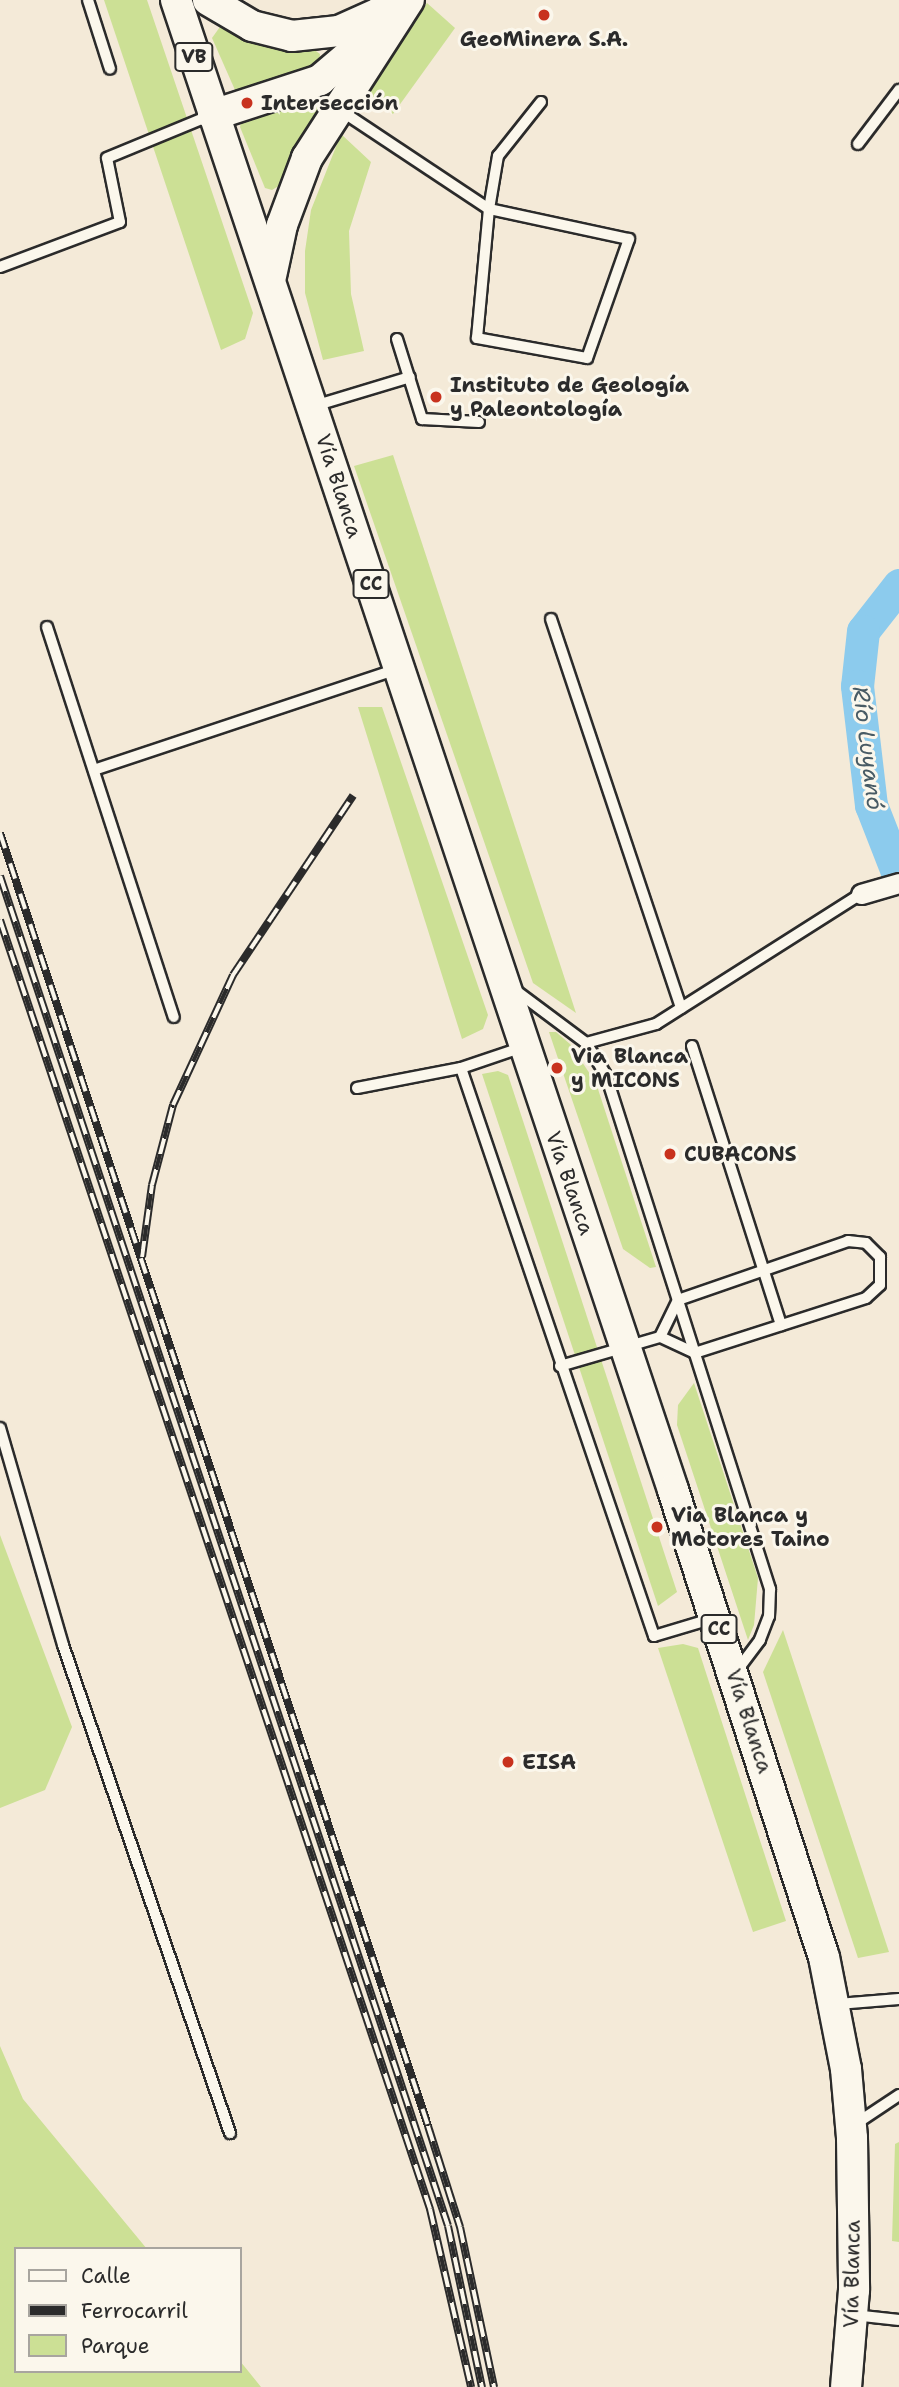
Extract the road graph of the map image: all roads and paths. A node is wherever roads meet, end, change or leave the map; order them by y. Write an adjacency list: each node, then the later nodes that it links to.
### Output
1 (88, 0): 7 (lane)
2 (176, 0): 11 (main road, Vía Blanca / VB)
3 (208, 0): 4 (main road)
4 (395, 0)
5 (403, 0): 11 (main road)
6 (409, 0): 10 (main road)
7 (110, 69)
8 (899, 90): 12 (lane)
9 (541, 102): 13 (lane)
10 (337, 108): 13 (lane); 15 (main road)
11 (213, 115): 14 (lane); 15 (main road, Vía Blanca / CC)
12 (858, 144)
13 (489, 209): 13 (lane)
14 (0, 267)
15 (271, 276): 18 (main road, Vía Blanca / CC)
16 (397, 339): 17 (lane)
17 (410, 376): 18 (lane); 19 (lane)
18 (313, 406): 22 (main road, Vía Blanca / CC)
19 (479, 422)
20 (551, 619): 27 (lane)
21 (47, 627): 23 (lane)
22 (398, 669): 23 (lane); 26 (main road, Vía Blanca / CC)
23 (94, 770): 28 (lane)
24 (899, 883): 25 (street)
25 (861, 894): 27 (lane)
26 (502, 981): 29 (lane); 31 (main road, Vía Blanca / CC)
27 (681, 1008): 29 (lane)
28 (174, 1017)
29 (586, 1043): 35 (lane)
30 (692, 1046): 34 (lane)
31 (524, 1047): 32 (lane); 38 (main road, Vía Blanca / CC)
32 (461, 1068): 33 (lane); 40 (lane)
33 (357, 1088)
34 (763, 1270): 35 (lane); 36 (lane); 36 (lane)
35 (678, 1300): 37 (lane); 39 (lane)
36 (781, 1325): 39 (lane)
37 (660, 1337): 38 (lane); 39 (lane)
38 (625, 1347): 40 (lane); 42 (main road, Vía Blanca / CC)
39 (695, 1353): 43 (lane)
40 (560, 1366): 42 (lane)
41 (0, 1428): 48 (lane)
42 (715, 1618): 43 (main road, Vía Blanca / CC)
43 (734, 1675): 45 (main road, Vía Blanca / CC)
44 (899, 1998): 45 (lane)
45 (835, 2004): 47 (main road, Vía Blanca / CC)
46 (899, 2095): 47 (lane)
47 (851, 2127): 49 (main road, Vía Blanca / CC)
48 (230, 2133)
49 (854, 2315): 50 (lane); 51 (main road, Vía Blanca / CC)
50 (899, 2320)
51 (846, 2387)

